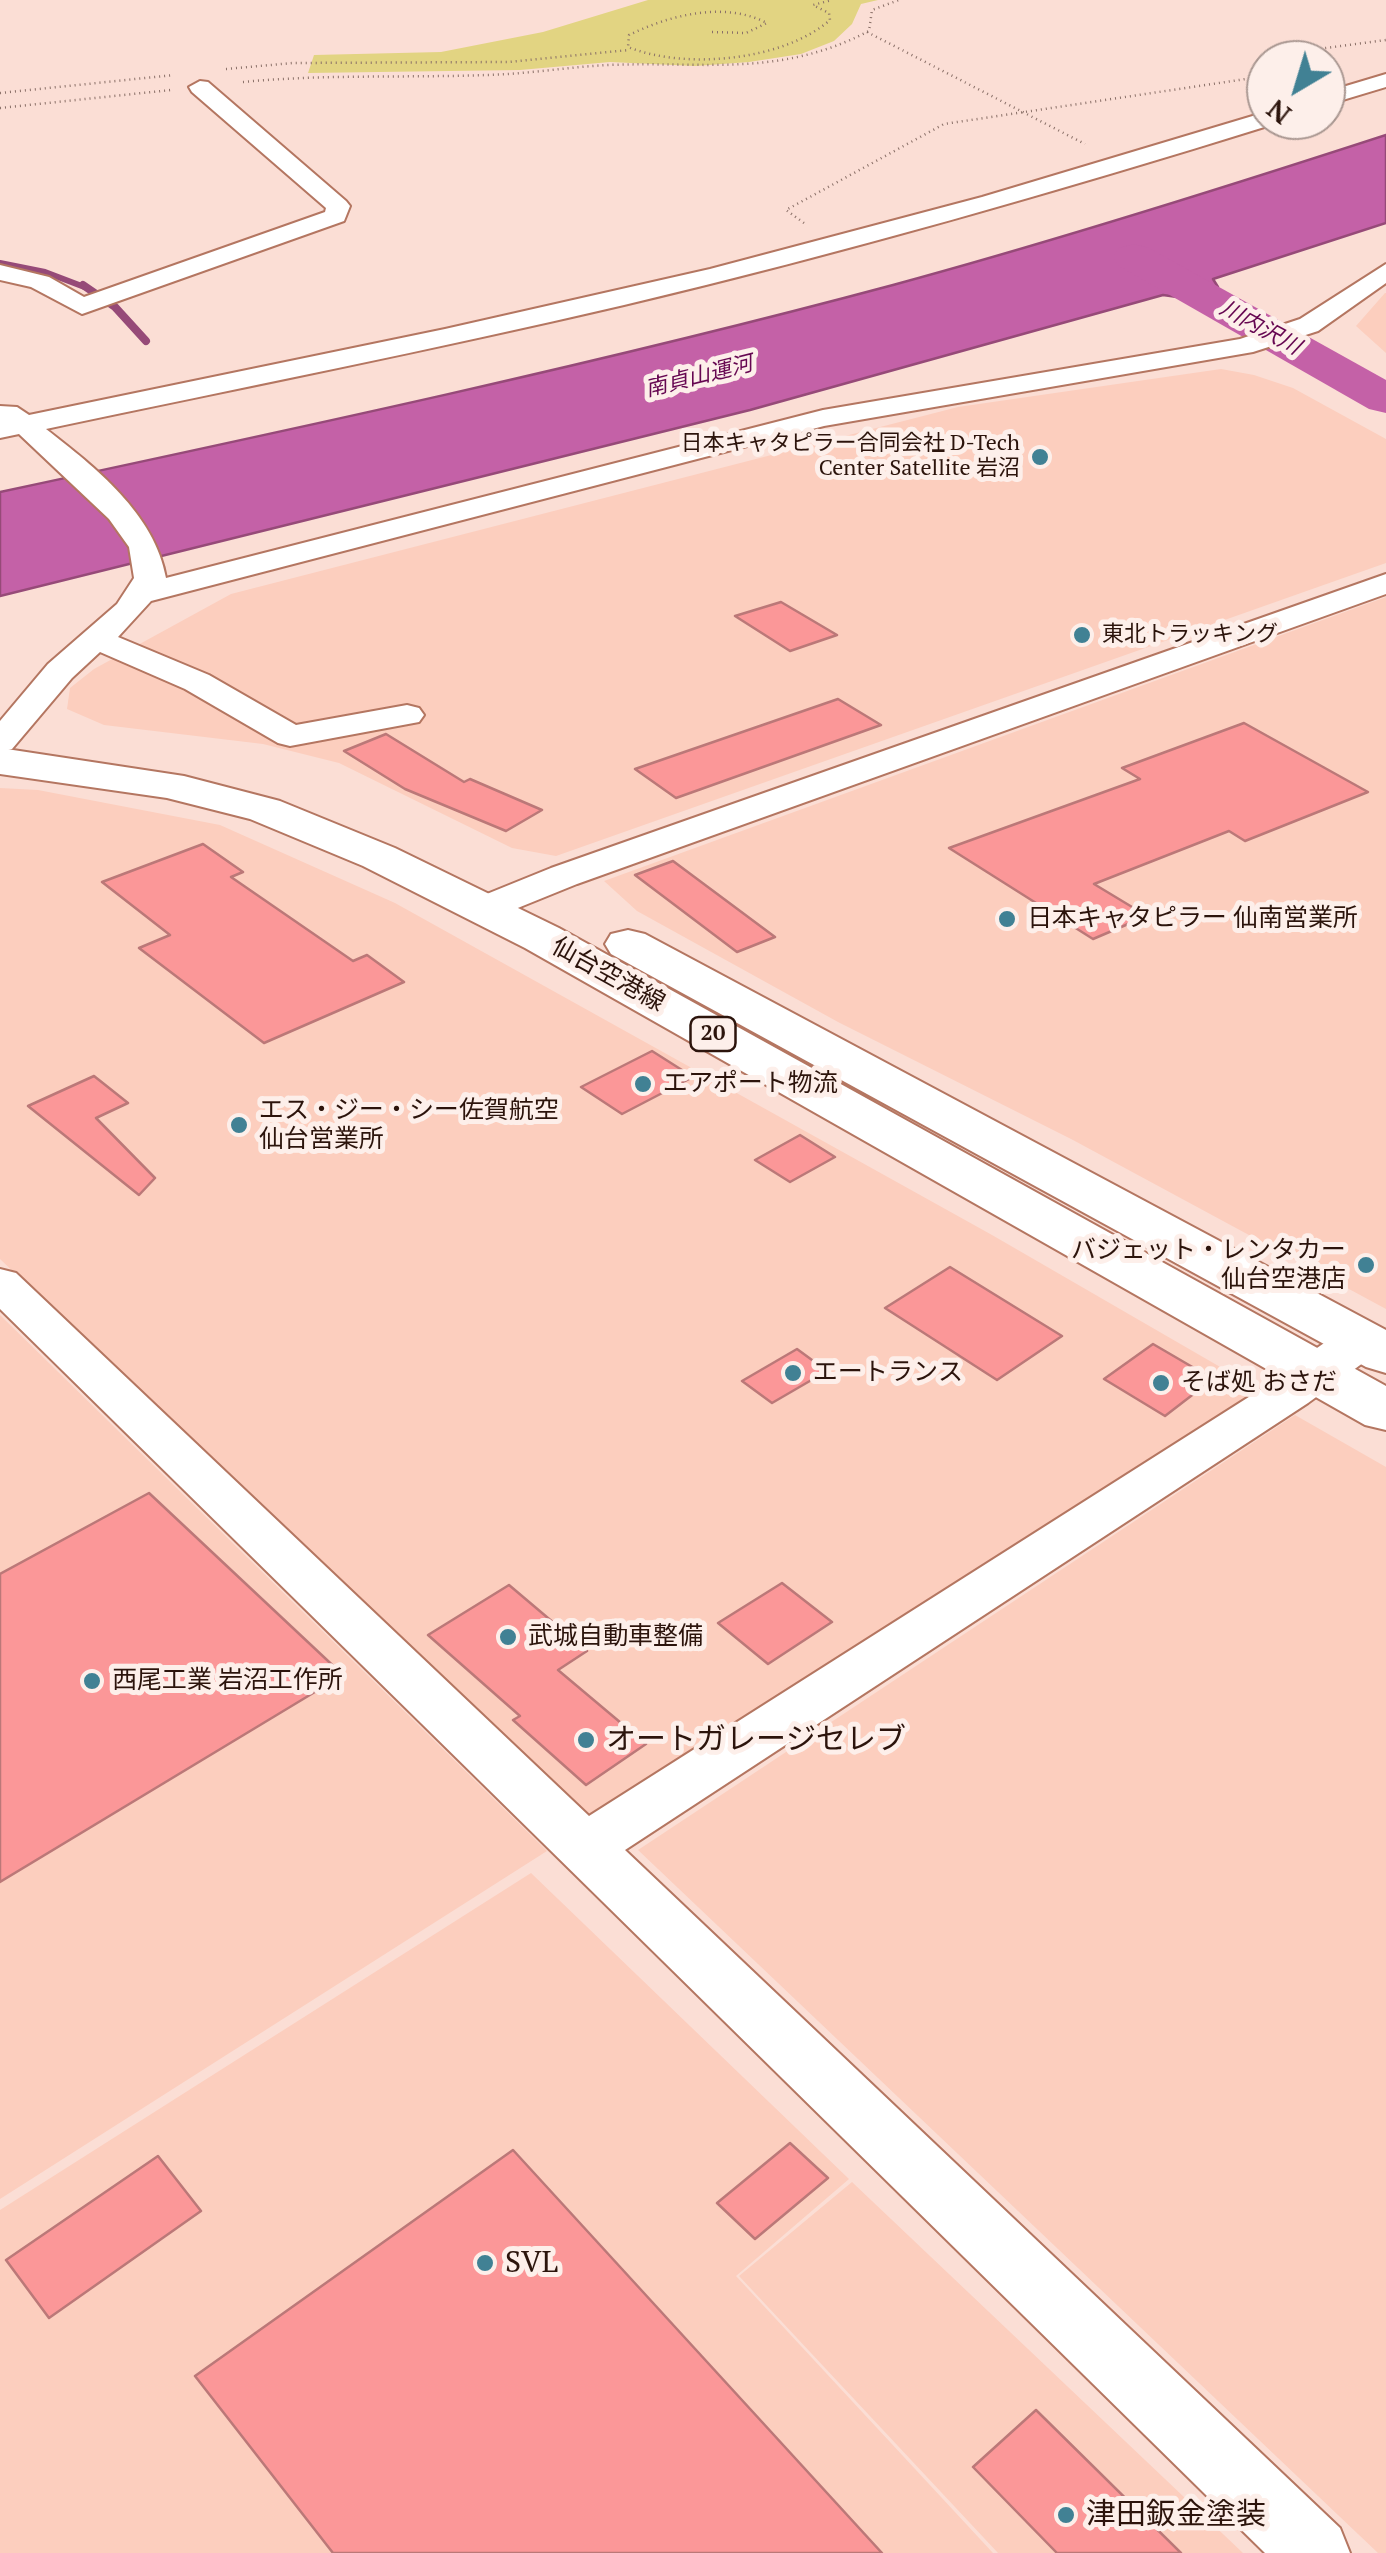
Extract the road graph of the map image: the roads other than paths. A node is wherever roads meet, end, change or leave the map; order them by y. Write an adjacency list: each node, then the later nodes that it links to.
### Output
1 (200, 77): 6 (street)
2 (1386, 80): 3 (street)
3 (1346, 93)
4 (1246, 124): 7 (street)
5 (1386, 271): 9 (street)
6 (0, 272)
7 (8, 421): 9 (street)
8 (1386, 583): 13 (street)
9 (145, 586): 10 (street)
10 (97, 640): 11 (street); 12 (street)
11 (408, 716)
12 (1, 745): 13 (main road, 仙台空港線 / 20)
13 (506, 899): 15 (main road, 仙台空港線 / 20); 16 (main road, 仙台空港線 / 20)
14 (0, 1283): 18 (street)
15 (1374, 1348): 16 (street)
16 (1317, 1373): 17 (main road, 仙台空港線 / 20); 18 (street)
17 (1386, 1411)
18 (584, 1848): 19 (street)
19 (1315, 2553)

